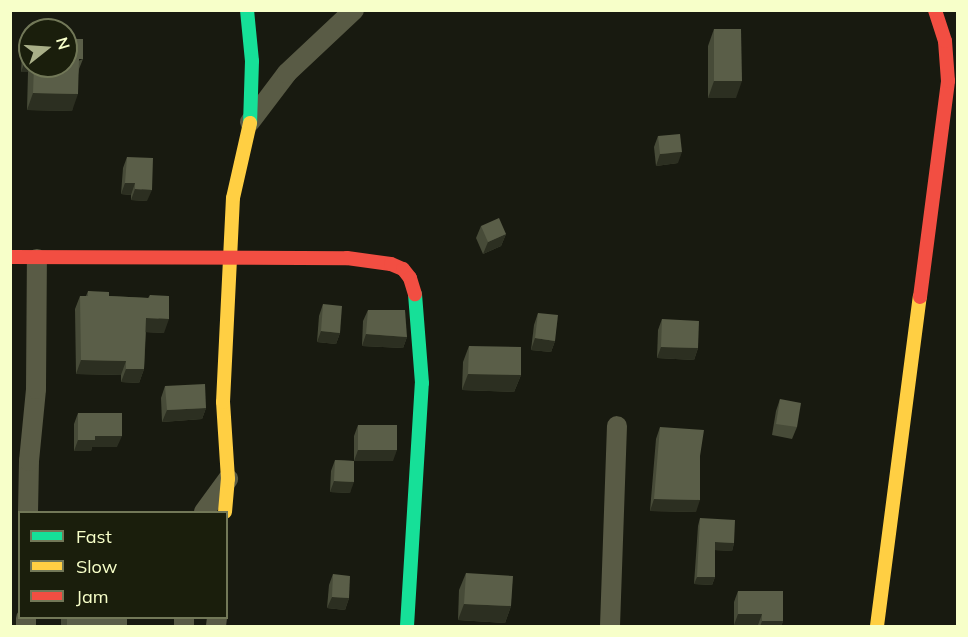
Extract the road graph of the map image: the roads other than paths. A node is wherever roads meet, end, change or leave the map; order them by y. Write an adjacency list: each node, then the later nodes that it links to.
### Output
1 (247, 10): 4 (street)
2 (354, 10): 4 (street)
3 (935, 10): 15 (street)
4 (250, 122): 6 (street)
5 (10, 257): 7 (street)
6 (231, 258): 7 (street); 9 (street); 13 (street)
7 (37, 259): 10 (street)
8 (617, 426): 14 (street)
9 (228, 479): 11 (street); 12 (street)
10 (28, 511)
11 (205, 511)
12 (225, 511)
13 (407, 627)
14 (610, 627)
15 (877, 627)

